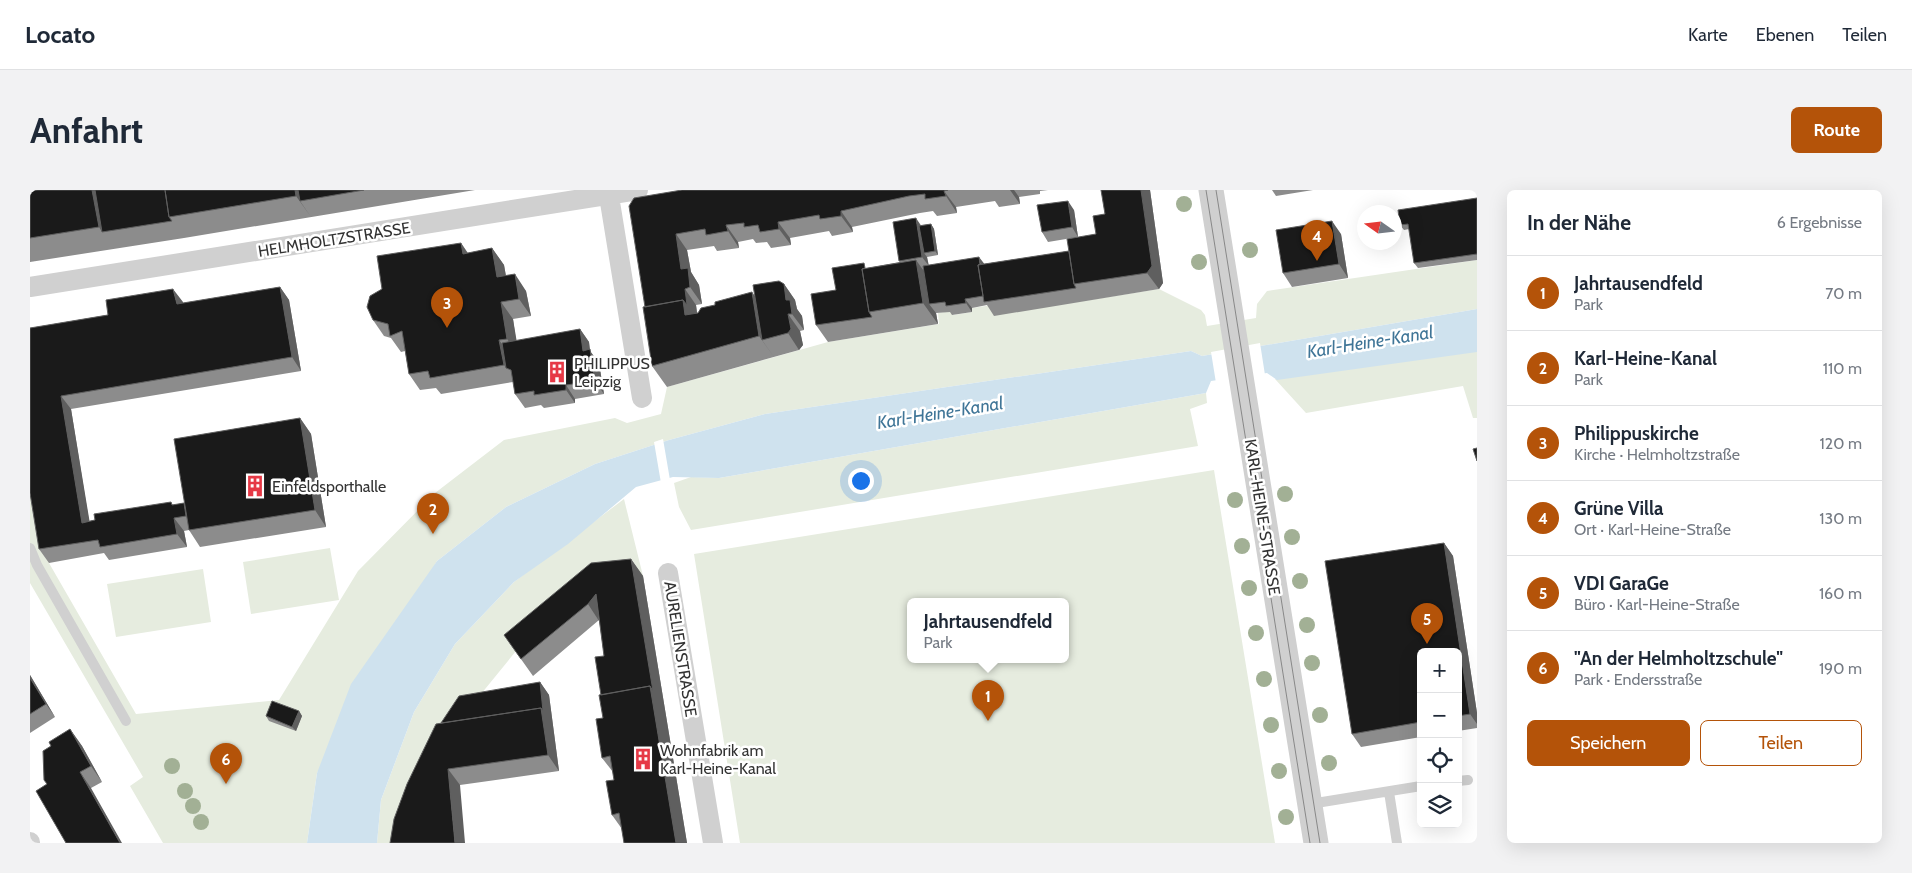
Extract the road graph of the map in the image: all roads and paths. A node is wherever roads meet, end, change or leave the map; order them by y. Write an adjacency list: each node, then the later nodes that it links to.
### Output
1 (638, 190): 3 (street, HELMHOLTZSTRASSE)
2 (1211, 190): 11 (street, KARL-HEINE-STRASSE)
3 (608, 192): 4 (street, HELMHOLTZSTRASSE); 5 (street)
4 (30, 287)
5 (642, 398)
6 (30, 548): 8 (lane)
7 (668, 573): 12 (street, AURELIENSTRASSE)
8 (126, 721)
9 (1417, 787): 10 (lane)
10 (1389, 792): 11 (lane); 14 (lane)
11 (1309, 804): 13 (street, KARL-HEINE-STRASSE)
12 (712, 843)
13 (1316, 843)
14 (1397, 843)

